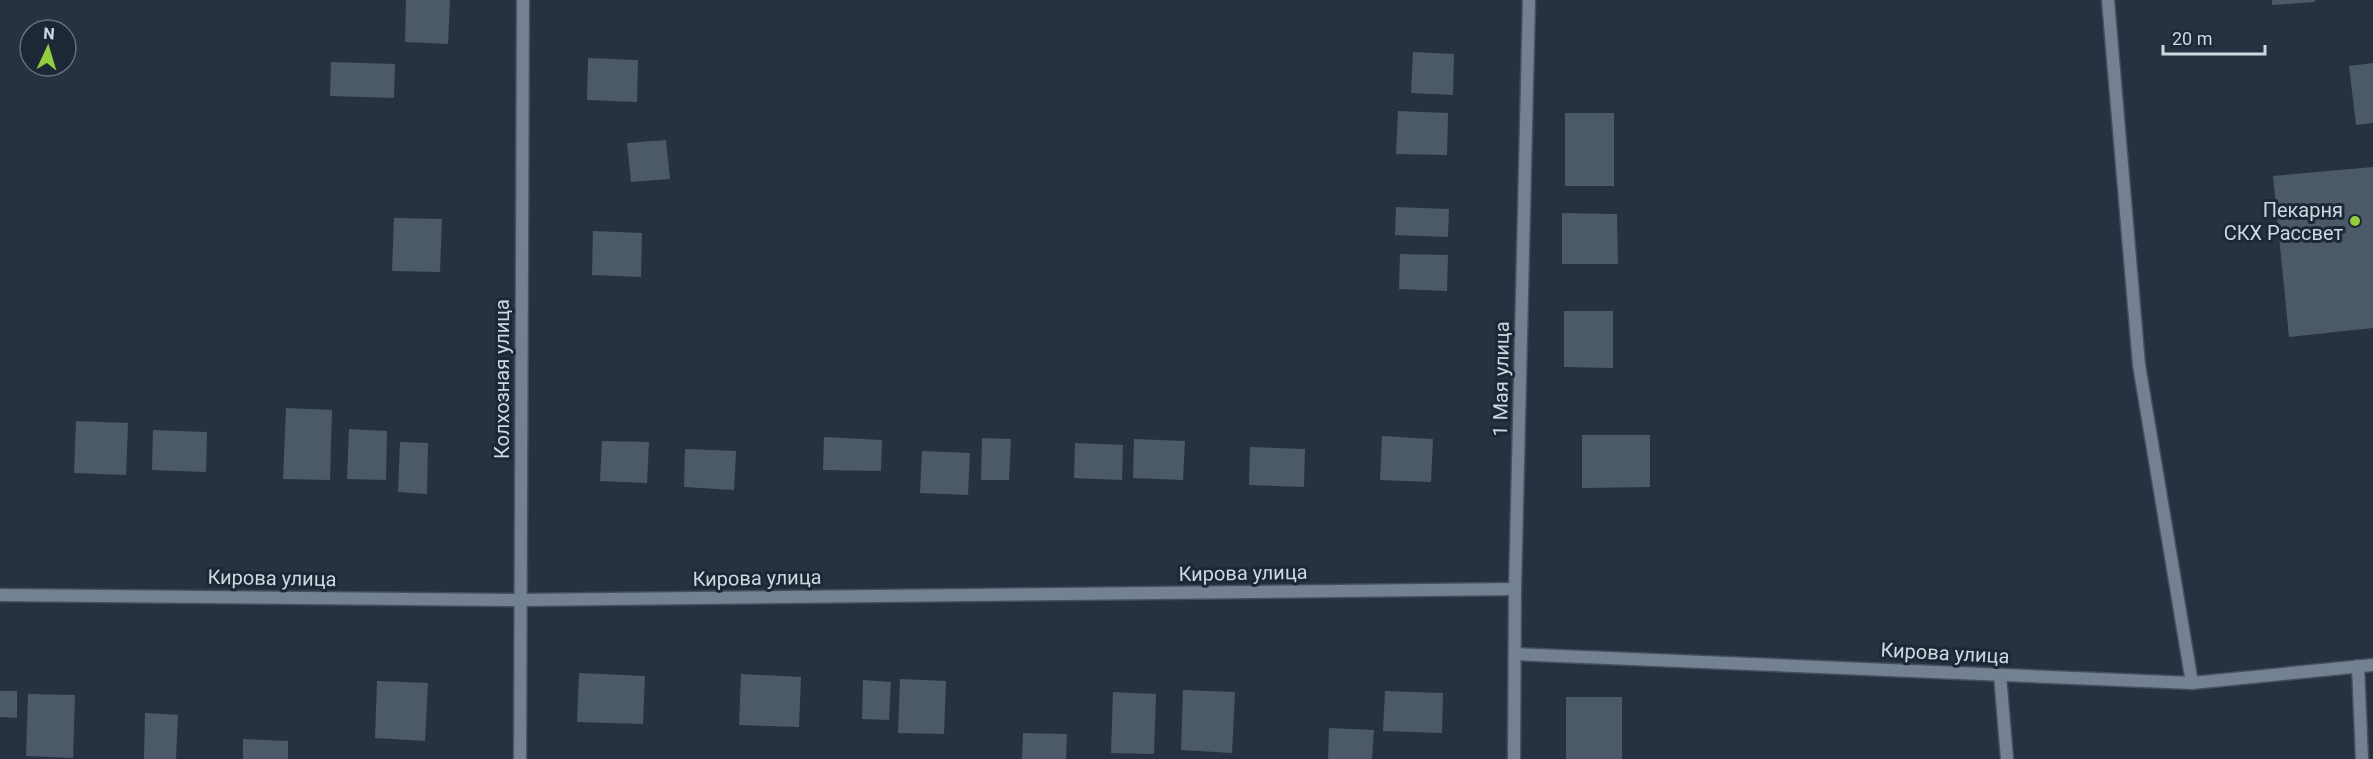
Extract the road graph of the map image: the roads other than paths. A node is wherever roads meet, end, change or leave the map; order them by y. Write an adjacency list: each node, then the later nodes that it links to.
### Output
1 (523, 0): 6 (street, Колхозная улица)
2 (1529, 0): 4 (street, 1 Мая улица)
3 (2108, 0): 11 (street)
4 (1515, 590): 6 (street, Кирова улица); 7 (street, 1 Мая улица)
5 (0, 595): 6 (street, Кирова улица)
6 (520, 600): 12 (street, Колхозная улица)
7 (1515, 654): 10 (street, Кирова улица); 13 (street, 1 Мая улица)
8 (2373, 665): 9 (street, Кирова улица)
9 (2358, 666): 11 (street, Кирова улица); 15 (street)
10 (2000, 675): 11 (street, Кирова улица); 14 (street)
11 (2192, 683)
12 (520, 759)
13 (1514, 759)
14 (2007, 759)
15 (2362, 759)

